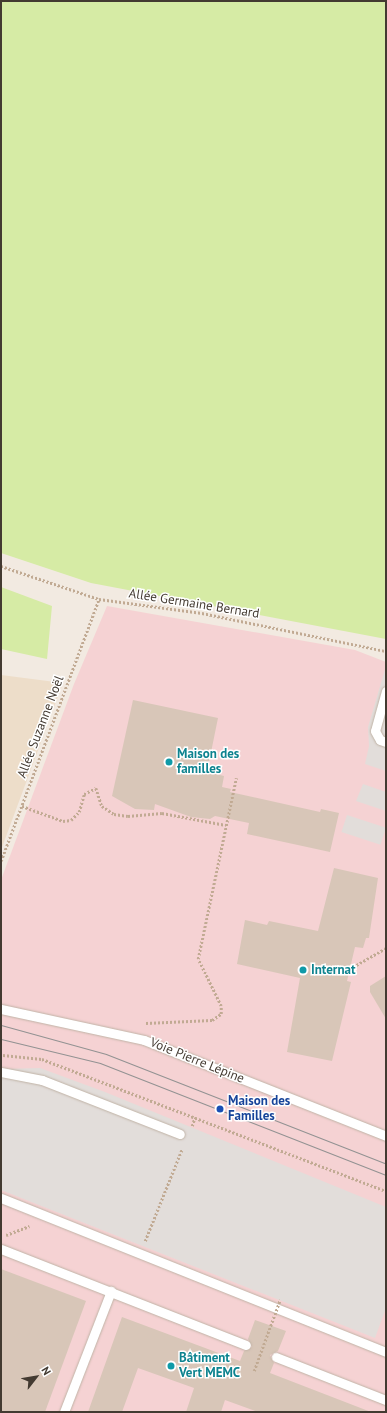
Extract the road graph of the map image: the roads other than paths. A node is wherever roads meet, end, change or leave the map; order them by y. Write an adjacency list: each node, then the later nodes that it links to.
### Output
1 (386, 691): 2 (lane)
2 (386, 742)
3 (1, 1009): 6 (lane, Voie Pierre Lépine)
4 (1, 1072): 5 (lane)
5 (180, 1134)
6 (386, 1136)
7 (1, 1192): 11 (lane)
8 (1, 1198): 11 (lane)
9 (1, 1249): 10 (lane)
10 (111, 1291): 12 (lane); 16 (lane)
11 (256, 1300): 13 (lane)
12 (246, 1345)
13 (386, 1352)
14 (276, 1357): 15 (lane)
15 (386, 1400)
16 (64, 1412)

